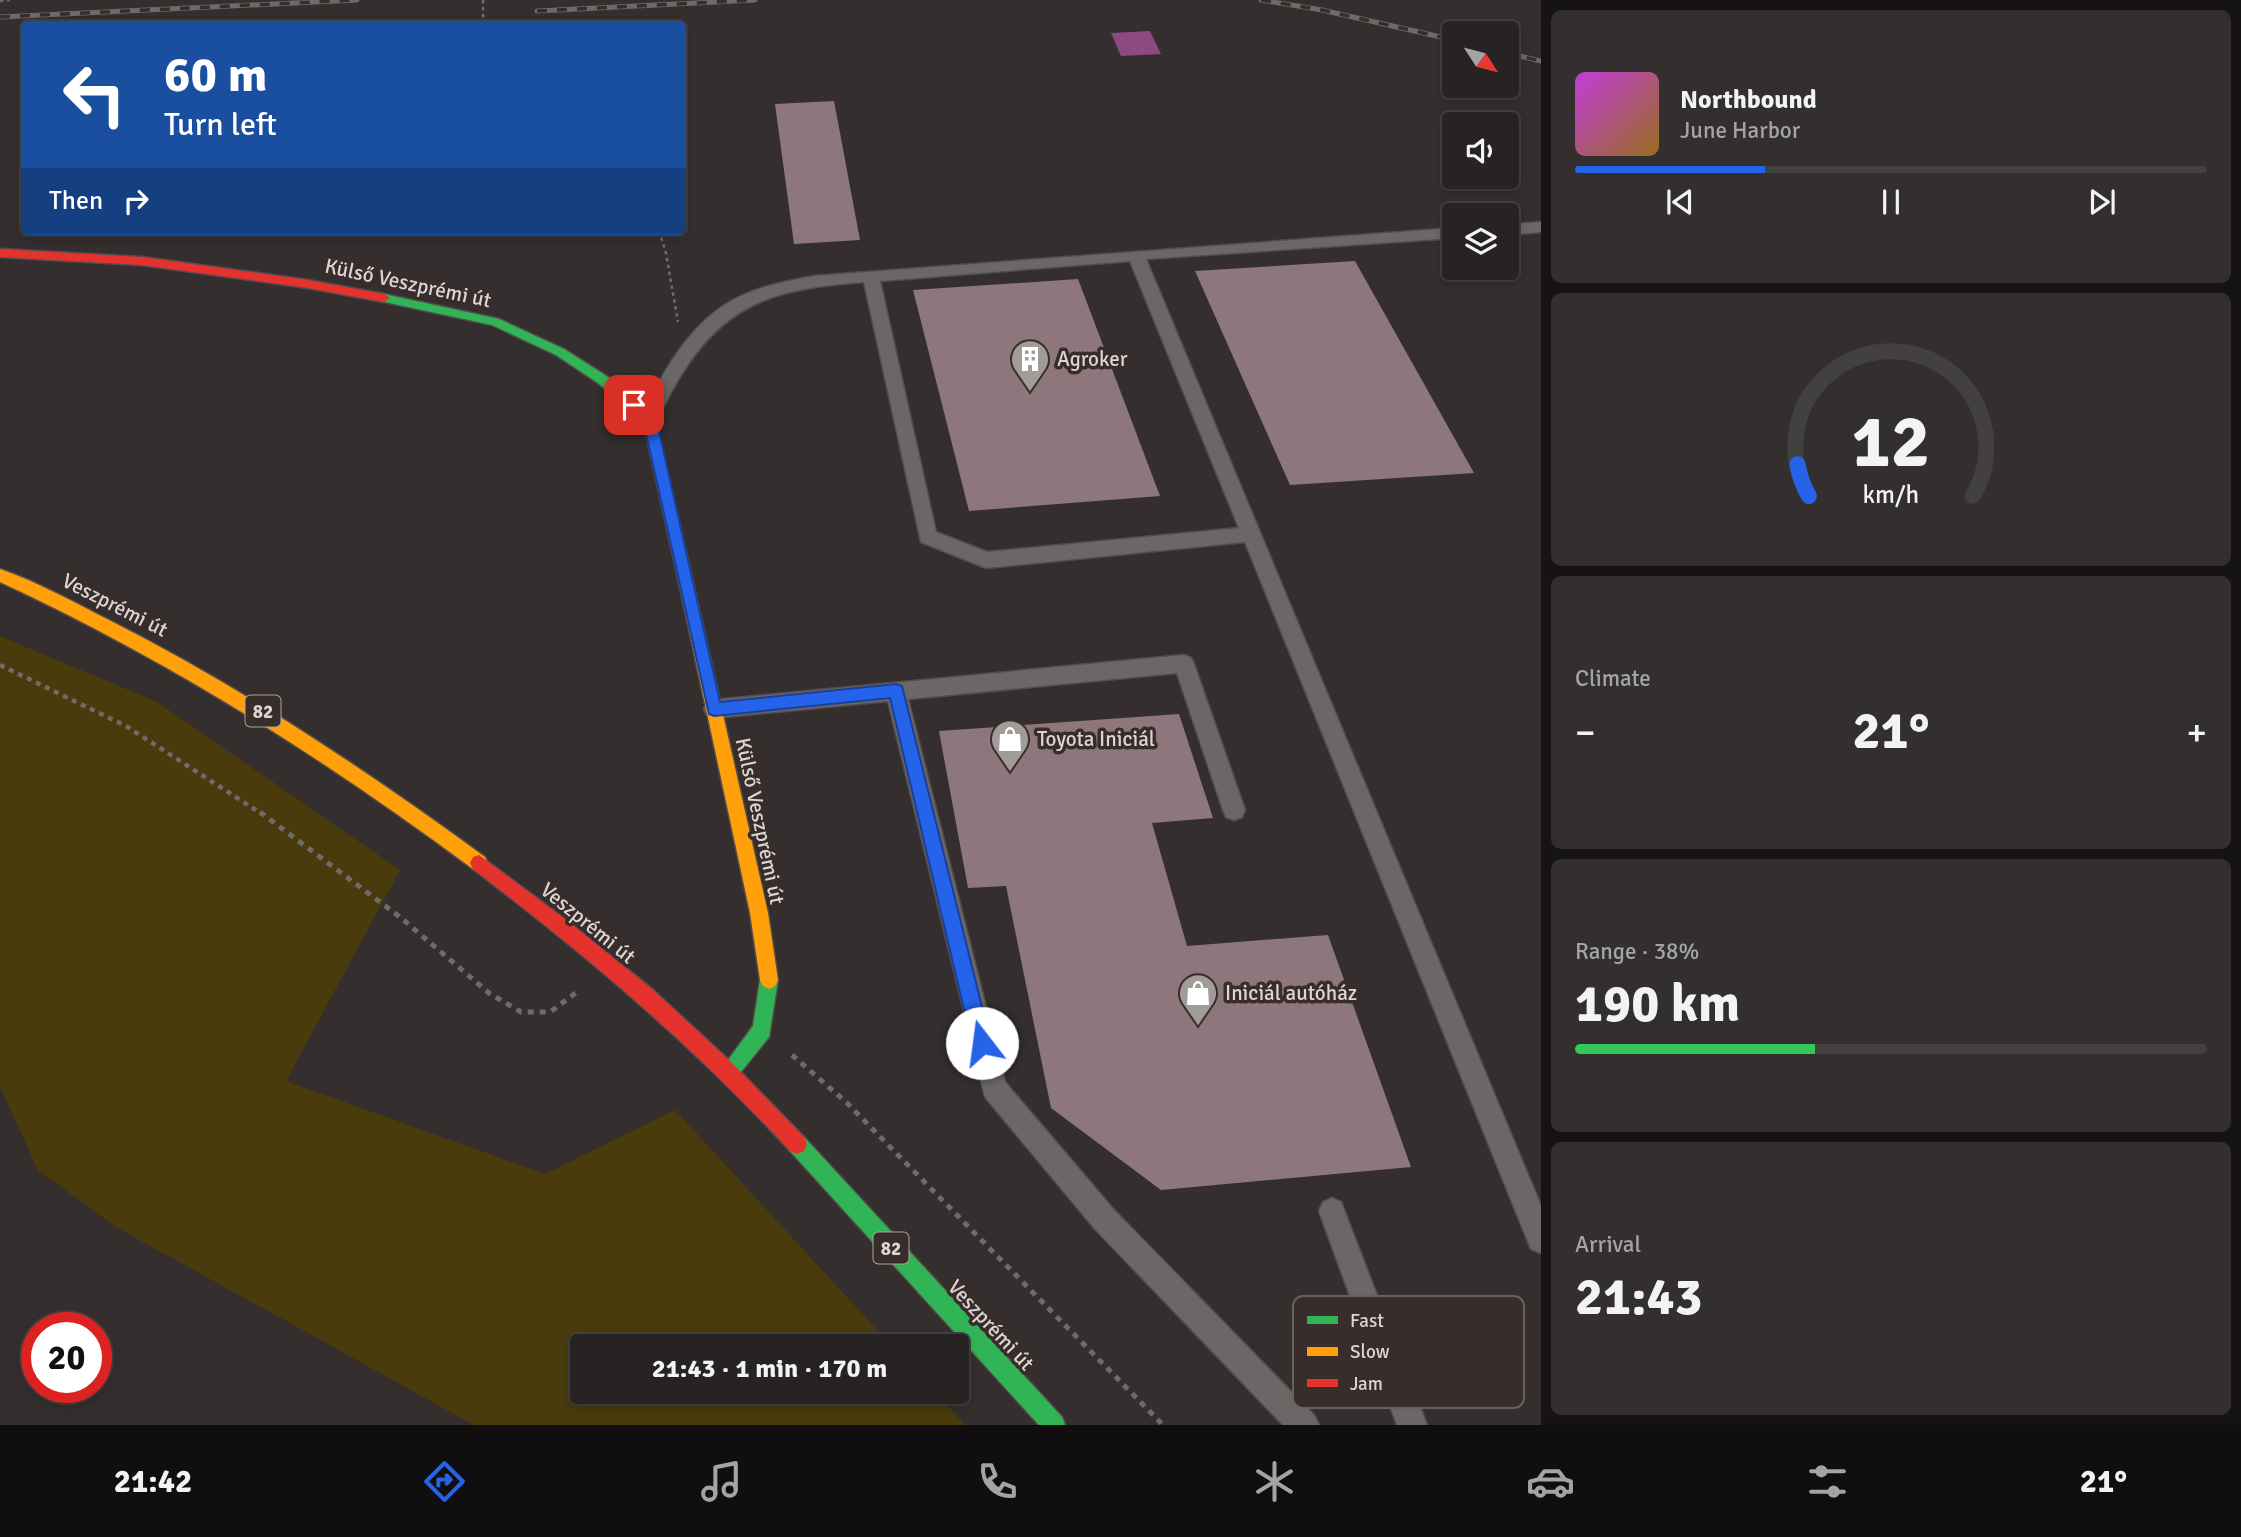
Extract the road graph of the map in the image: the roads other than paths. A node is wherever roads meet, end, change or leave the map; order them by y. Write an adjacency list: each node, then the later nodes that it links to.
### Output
1 (1541, 228): 2 (lane)
2 (1519, 229)
3 (1442, 234): 5 (lane)
4 (0, 253): 7 (street, Külső Veszprémi út)
5 (1136, 255): 6 (lane); 8 (lane)
6 (871, 277): 7 (lane); 8 (lane)
7 (649, 418): 11 (street, Külső Veszprémi út)
8 (1250, 534): 15 (lane)
9 (0, 575): 13 (street, Veszprémi út / 82)
10 (896, 691): 11 (lane); 12 (lane); 19 (lane)
11 (714, 709): 13 (street, Külső Veszprémi út)
12 (1234, 810)
13 (729, 1071): 18 (street, Veszprémi út / 82)
14 (1332, 1211): 16 (lane)
15 (1541, 1239)
16 (1364, 1296)
17 (1406, 1408): 20 (lane)
18 (1054, 1425)
19 (1304, 1425)
20 (1412, 1425)

